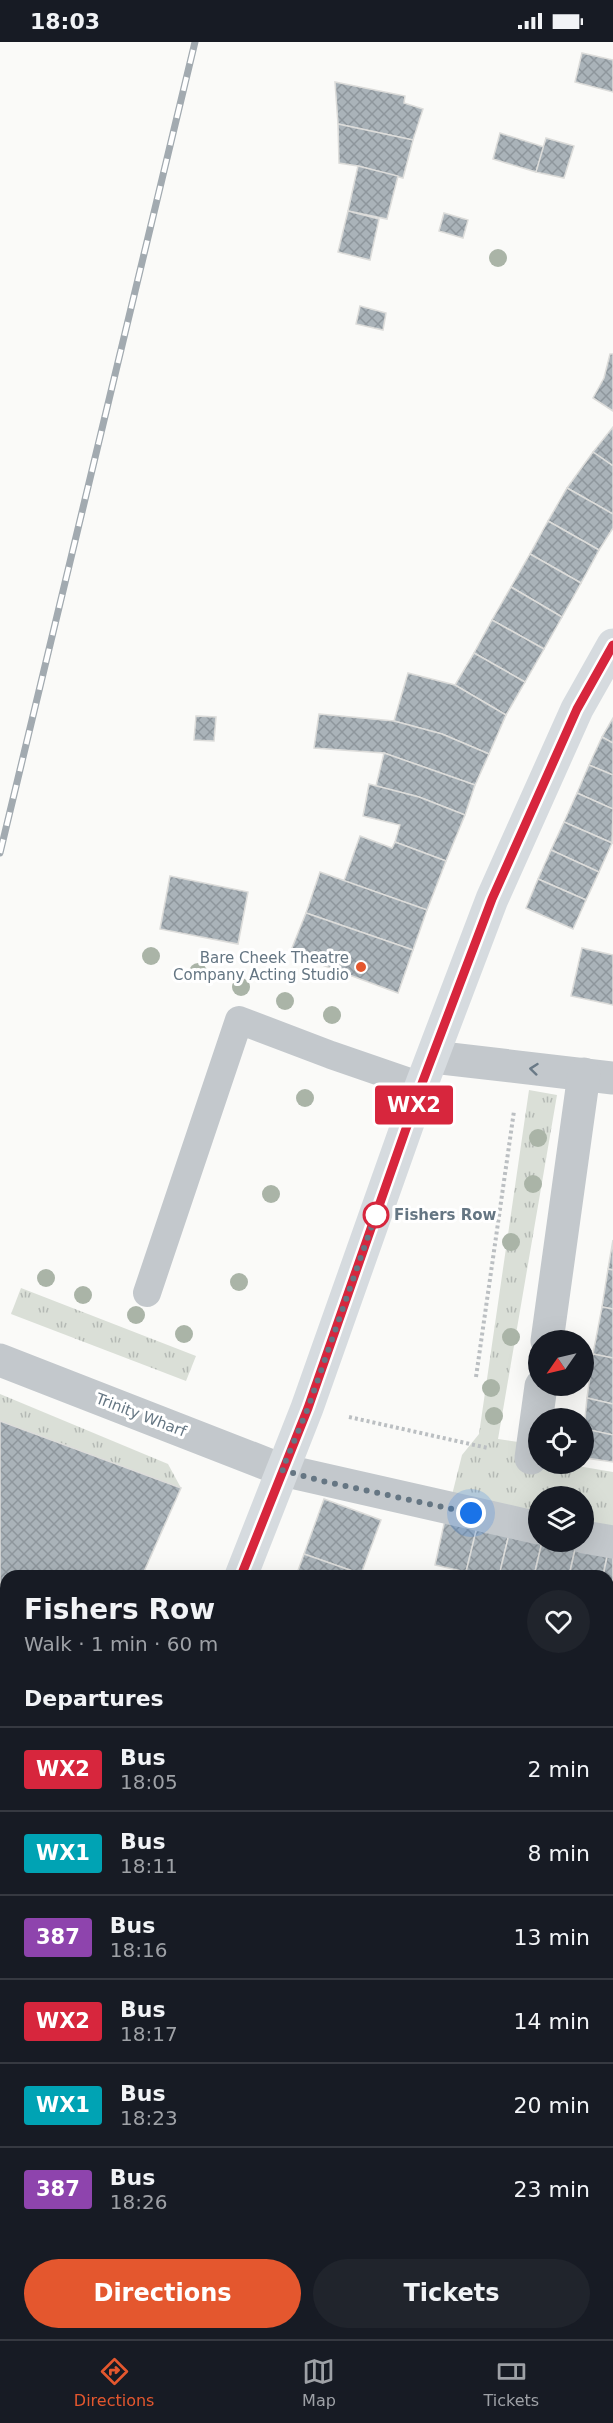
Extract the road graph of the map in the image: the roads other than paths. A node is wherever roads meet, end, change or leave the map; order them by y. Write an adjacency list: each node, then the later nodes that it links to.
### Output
1 (613, 645): 2 (main road)
2 (427, 1071): 3 (street, one-way to 2); 4 (lane); 7 (main road)
3 (598, 1076): 5 (street)
4 (147, 1293)
5 (549, 1330)
6 (0, 1360): 7 (street, Trinity Wharf)
7 (282, 1470): 8 (street, Trinity Wharf); 11 (main road)
8 (528, 1525)
9 (594, 1539): 10 (street)
10 (613, 1542)
11 (243, 1570)

